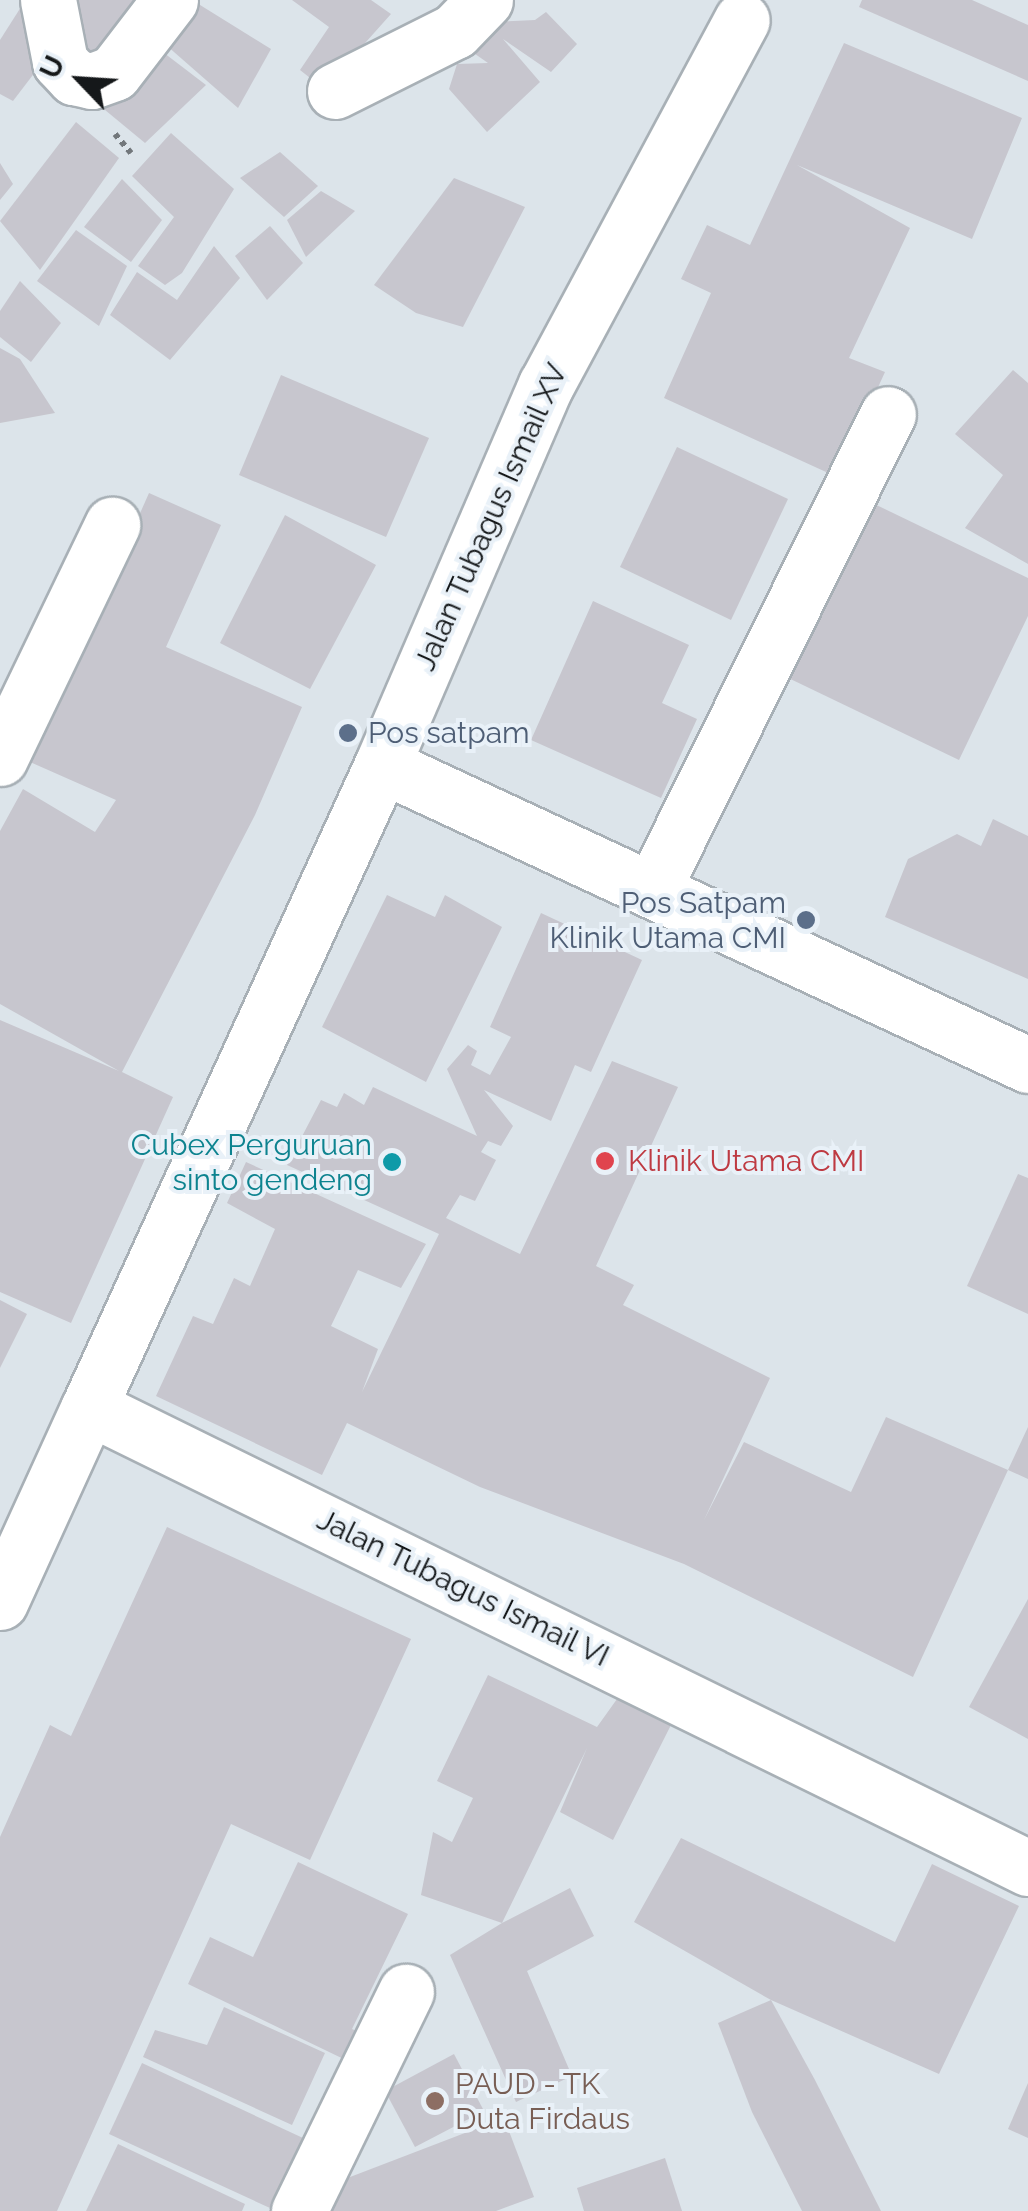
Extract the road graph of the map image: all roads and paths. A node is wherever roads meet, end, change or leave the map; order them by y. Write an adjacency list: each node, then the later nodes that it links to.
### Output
1 (48, 0): 2 (street)
2 (170, 0)
3 (485, 0): 5 (street)
4 (742, 20): 9 (street, Jalan Tubagus Ismail XV)
5 (336, 90)
6 (888, 414): 10 (street)
7 (112, 525): 8 (street)
8 (0, 758)
9 (382, 766): 10 (street); 12 (street, Jalan Tubagus Ismail XV)
10 (652, 890): 11 (street)
11 (1028, 1065)
12 (88, 1406): 13 (street); 14 (street, Jalan Tubagus Ismail VI)
13 (0, 1602)
14 (1028, 1868)
15 (406, 1992): 16 (street)
16 (300, 2211)

